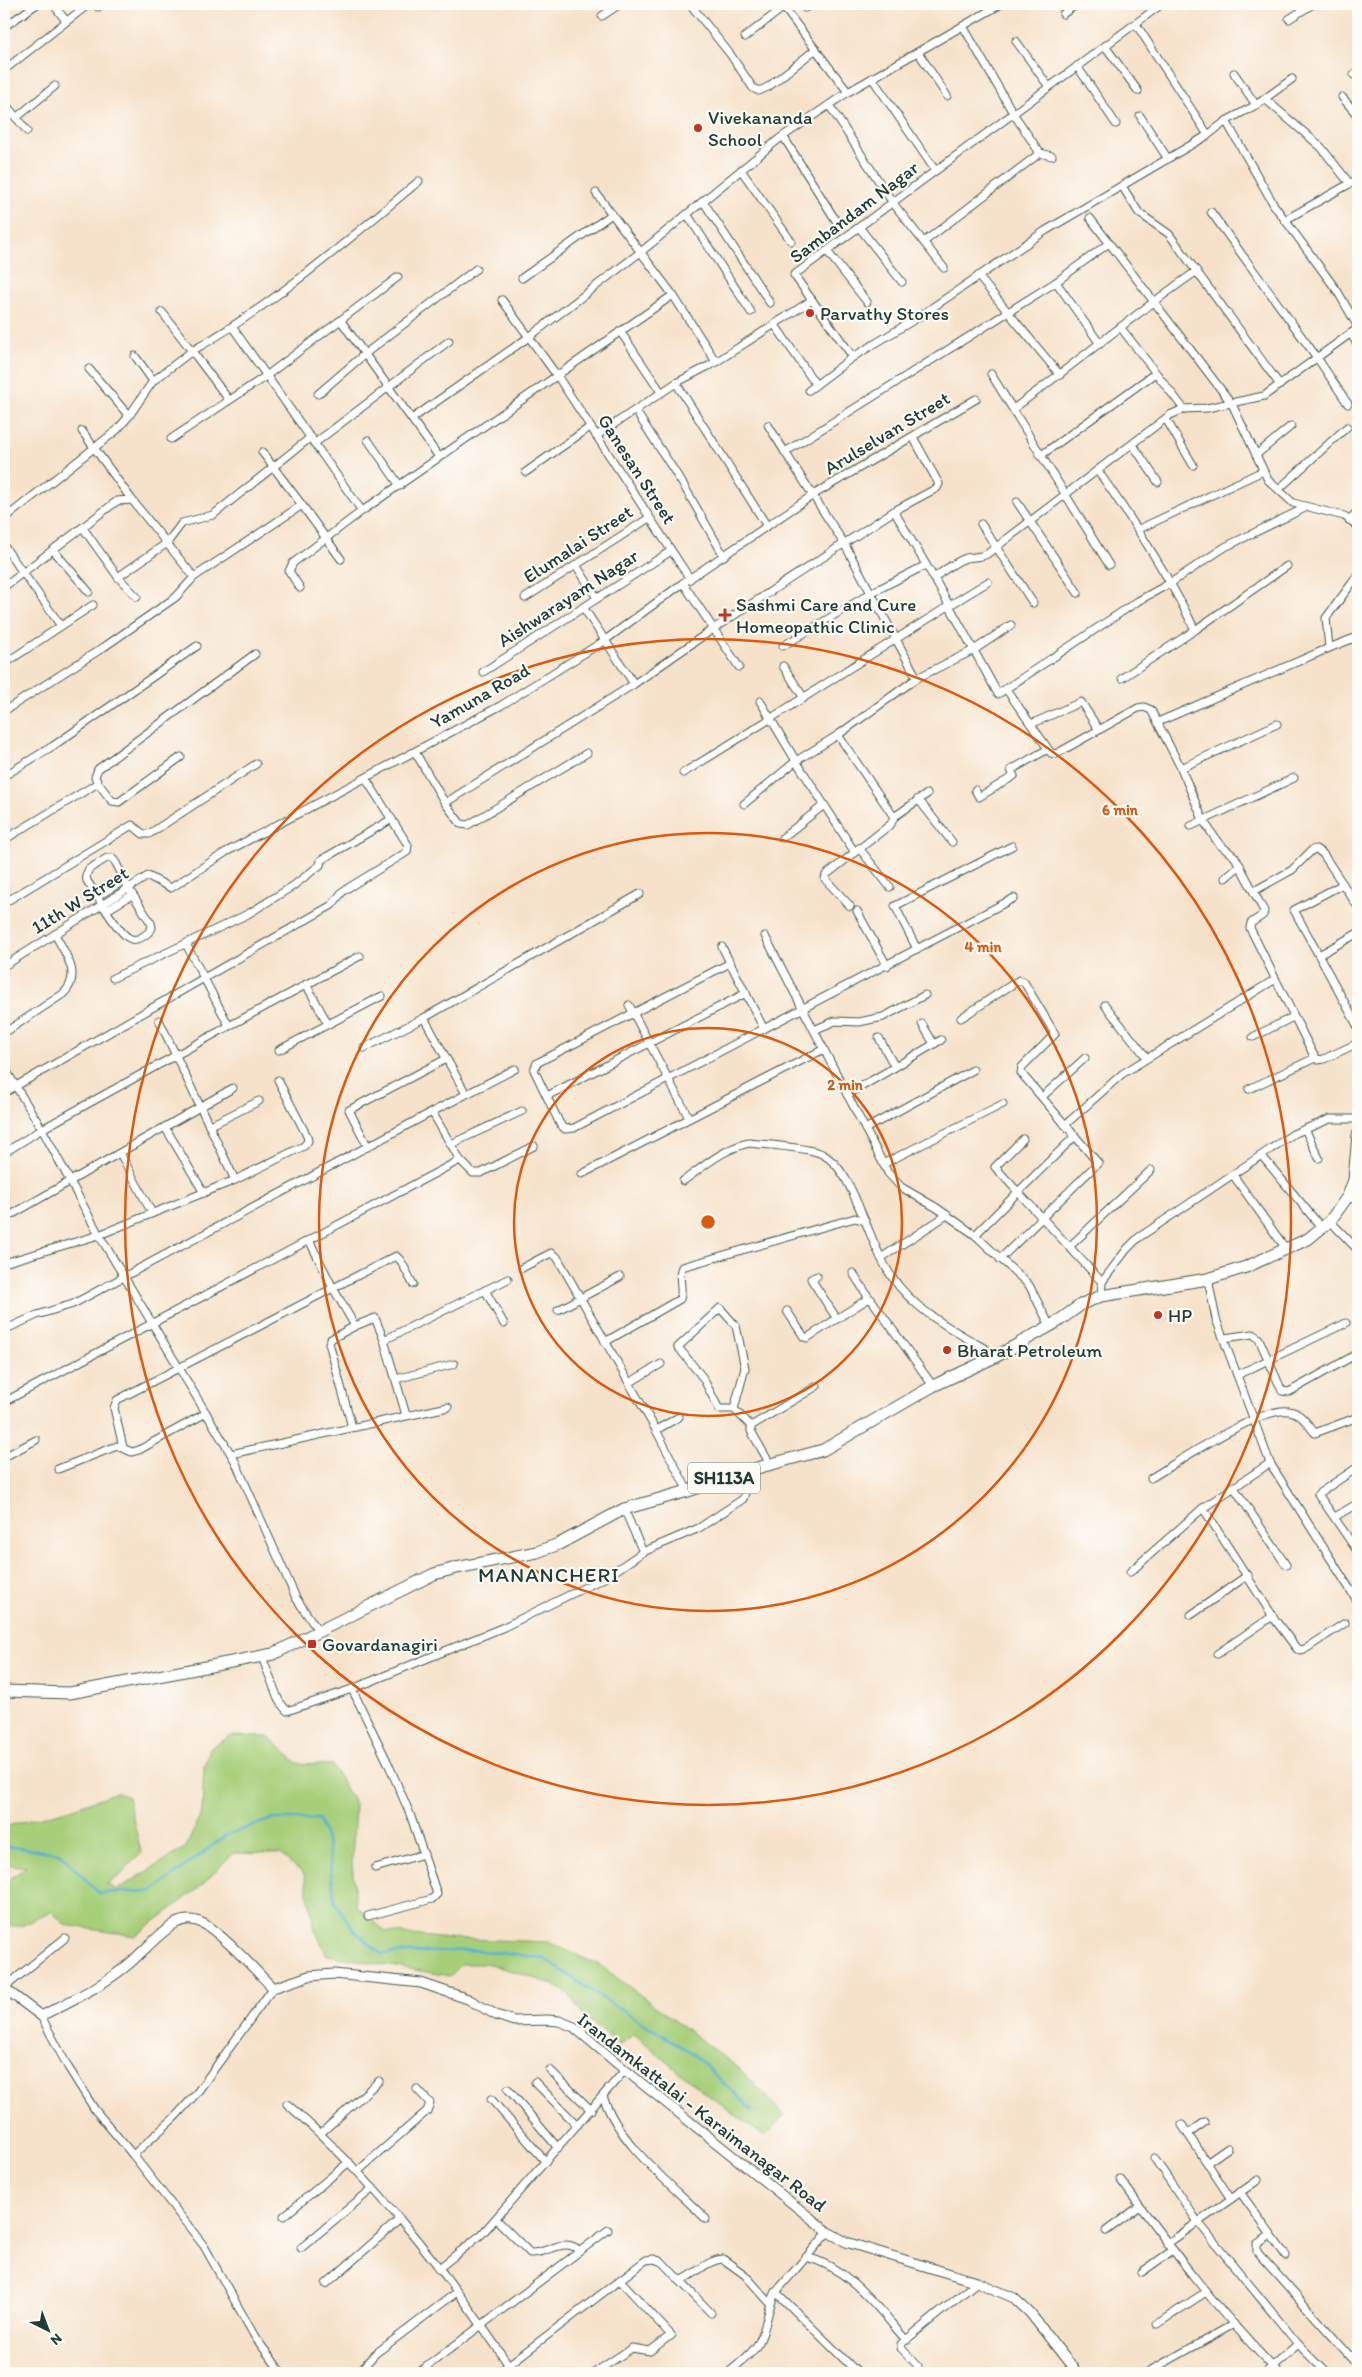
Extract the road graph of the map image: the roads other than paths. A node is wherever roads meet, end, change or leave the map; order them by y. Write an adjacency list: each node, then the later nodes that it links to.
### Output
1 (37, 4): 17 (street)
2 (53, 4): 14 (street)
3 (89, 4): 14 (street)
4 (620, 4): 12 (street)
5 (690, 4): 21 (street)
6 (1001, 4): 16 (street)
7 (1077, 4): 11 (street)
8 (1162, 4): 15 (street, Sambandam Nagar)
9 (1313, 4): 13 (street)
10 (782, 5): 18 (street); 21 (street)
11 (1063, 14)
12 (602, 16)
13 (1289, 19)
14 (66, 21): 24 (street)
15 (1136, 24): 20 (street, Sambandam Nagar); 45 (street)
16 (964, 26): 22 (street); 38 (street)
17 (4, 27)
18 (745, 37)
19 (1016, 41): 29 (street)
20 (1105, 46): 23 (street, Sambandam Nagar); 30 (street)
21 (816, 49): 31 (street)
22 (918, 52): 26 (street); 32 (street)
23 (1077, 66): 29 (street, Sambandam Nagar); 43 (street)
24 (4, 70)
25 (1234, 73): 37 (street)
26 (872, 78): 31 (street); 51 (street)
27 (1292, 79): 34 (street)
28 (55, 86): 41 (street)
29 (1049, 87): 38 (street, Sambandam Nagar)
30 (1138, 91)
31 (848, 92): 36 (street)
32 (947, 96)
33 (1342, 97): 40 (street)
34 (1265, 100): 37 (street); 54 (street)
35 (4, 102): 41 (street)
36 (829, 105): 46 (street); 58 (street)
37 (1256, 105): 42 (street)
38 (1013, 113): 47 (street); 51 (street, Sambandam Nagar)
39 (1140, 116): 49 (street)
40 (1358, 116)
41 (16, 118): 44 (street)
42 (1226, 121): 45 (street); 63 (street)
43 (1116, 124)
44 (26, 131)
45 (1208, 135): 49 (street)
46 (783, 136): 50 (street); 64 (street)
47 (1040, 152): 48 (street); 67 (street)
48 (1052, 156)
49 (1168, 159): 55 (street)
50 (740, 170): 57 (street); 66 (street)
51 (936, 170): 58 (street, Sambandam Nagar)
52 (1358, 180): 54 (street)
53 (419, 181): 90 (street)
54 (1350, 184): 63 (street)
55 (1122, 186): 73 (street); 74 (street)
56 (596, 193): 60 (street)
57 (703, 201): 61 (street); 84 (street)
58 (893, 202): 65 (street, Sambandam Nagar); 67 (street)
59 (1211, 212): 103 (street)
60 (612, 214): 70 (street); 76 (street)
61 (687, 214): 70 (street); 86 (street)
62 (1090, 218): 68 (street)
63 (1285, 220): 92 (street)
64 (838, 224)
65 (859, 228): 69 (street, Sambandam Nagar); 77 (street)
66 (791, 241)
67 (925, 241): 71 (street)
68 (1109, 243): 78 (street); 82 (street)
69 (827, 250): 81 (street, Sambandam Nagar); 83 (street)
70 (642, 251): 79 (street); 95 (street)
71 (944, 268)
72 (476, 269): 100 (street)
73 (1197, 271): 82 (street); 114 (street)
74 (978, 276): 87 (street); 102 (street)
75 (398, 277): 88 (street)
76 (522, 278)
77 (902, 282)
78 (1056, 282): 87 (street); 97 (street)
79 (673, 295): 93 (street); 104 (street)
80 (502, 300): 95 (street, Ganesan Street)
81 (812, 300): 89 (street); 102 (street)
82 (1152, 301): 91 (street); 121 (street)
83 (867, 302)
84 (770, 303)
85 (162, 312): 99 (street)
86 (751, 312)
87 (1008, 312): 108 (street); 142 (street)
88 (341, 321): 100 (street); 109 (street)
89 (775, 325): 104 (street); 113 (street)
90 (233, 328): 99 (street); 109 (street)
91 (1121, 328): 97 (street); 107 (street)
92 (1358, 328): 94 (street)
93 (620, 331): 110 (street); 117 (street)
94 (1351, 334): 98 (street); 103 (street)
95 (529, 337): 110 (street, Ganesan Street); 127 (street)
96 (449, 341): 115 (street)
97 (1100, 344): 108 (street)
98 (1358, 345)
99 (192, 351): 111 (street); 120 (street)
100 (366, 354): 115 (street); 118 (street)
101 (135, 356): 111 (street)
102 (853, 357): 113 (street)
103 (1318, 359): 114 (street); 122 (street)
104 (716, 362): 112 (street)
105 (89, 369): 126 (street)
106 (991, 374): 123 (street)
107 (1154, 374): 124 (street); 144 (street)
108 (1060, 375): 123 (street)
109 (266, 376): 120 (street); 137 (street)
110 (558, 376): 131 (street, Ganesan Street); 145 (street)
111 (154, 381): 126 (street)
112 (676, 383): 117 (street); 168 (street)
113 (816, 385): 116 (street)
114 (1280, 385): 121 (street)
115 (389, 387): 127 (street); 137 (street)
116 (809, 390)
117 (661, 392): 125 (street)
118 (318, 394)
119 (976, 399): 135 (street, Arulselvan Street)
120 (229, 400): 136 (street)
121 (1232, 404): 124 (street); 143 (street)
122 (1348, 404)
123 (1013, 409): 144 (street)
124 (1184, 409): 128 (street)
125 (635, 410): 134 (street); 179 (street)
126 (129, 416): 140 (street)
127 (412, 418): 145 (street)
128 (1166, 419): 139 (street); 146 (street)
129 (768, 425): 142 (street)
130 (1291, 426): 143 (street)
131 (590, 427): 134 (street, Ganesan Street); 150 (street)
132 (1348, 427): 153 (street)
133 (82, 432): 140 (street)
134 (596, 436): 163 (street, Ganesan Street)
135 (913, 436): 155 (street, Arulselvan Street); 162 (street)
136 (171, 439)
137 (313, 440): 147 (street); 161 (street)
138 (368, 440): 152 (street)
139 (1132, 445): 148 (street); 151 (street)
140 (95, 448): 156 (street); 164 (street)
141 (262, 452): 147 (street)
142 (785, 452): 155 (street)
143 (1256, 455): 149 (street)
144 (1040, 456): 154 (street)
145 (439, 457): 152 (street)
146 (1193, 465)
147 (273, 466): 158 (street); 173 (street)
148 (1098, 471): 154 (street); 171 (street)
149 (1263, 471): 153 (street); 171 (street)
150 (526, 472)
151 (1158, 482)
152 (400, 486): 161 (street)
153 (1279, 489): 159 (street)
154 (1064, 494): 165 (street); 183 (street)
155 (813, 495): 168 (street, Yamuna Road); 174 (street)
156 (132, 500): 170 (street); 173 (street)
157 (1017, 502): 165 (street)
158 (302, 505): 172 (street); 188 (street)
159 (1308, 507): 166 (street); 192 (street)
160 (1358, 510): 166 (street)
161 (362, 511): 172 (street)
162 (894, 512): 174 (street); 182 (street)
163 (649, 518): 178 (street, Ganesan Street); 181 (street, Elumalai Street)
164 (4, 519)
165 (1031, 520): 176 (street); 197 (street)
166 (1349, 520): 169 (street)
167 (981, 524): 176 (street)
168 (767, 526): 179 (street, Yamuna Road)
169 (1358, 526)
170 (83, 528): 177 (street); 187 (street)
171 (1139, 529): 192 (street)
172 (326, 538): 180 (street); 194 (street)
173 (167, 543): 187 (street); 188 (street)
174 (845, 545): 196 (street); 207 (street)
175 (4, 546): 185 (street)
176 (998, 546): 189 (street); 201 (street)
177 (54, 551): 185 (street); 195 (street)
178 (671, 551): 190 (street, Ganesan Street); 200 (street, Aishwarayam Nagar)
179 (724, 556): 190 (street, Yamuna Road)
180 (341, 559)
181 (576, 565): 199 (street, Elumalai Street); 200 (street)
182 (926, 565): 189 (street); 196 (street)
183 (1110, 565)
184 (1287, 566): 208 (street)
185 (22, 574): 193 (street); 206 (street)
186 (1358, 575): 214 (street)
187 (118, 577): 198 (street)
188 (194, 577): 227 (street)
189 (934, 578): 203 (street)
190 (686, 581): 207 (street, Ganesan Street); 211 (street, Yamuna Road)
191 (988, 582): 203 (street)
192 (1172, 582): 208 (street); 224 (street)
193 (4, 587)
194 (300, 588)
195 (89, 592)
196 (871, 593): 210 (street); 213 (street)
197 (1078, 593)
198 (137, 598)
199 (525, 598)
200 (597, 598): 204 (street, Aishwarayam Nagar)
201 (1034, 602)
202 (93, 605): 206 (street)
203 (949, 606): 210 (street); 215 (street)
204 (583, 607): 211 (street); 220 (street, Aishwarayam Nagar)
205 (1011, 625): 215 (street)
206 (61, 626): 217 (street)
207 (713, 629): 219 (street, Ganesan Street); 223 (street)
208 (1195, 630): 222 (street)
209 (1357, 637): 214 (street)
210 (896, 638): 221 (street); 225 (street)
211 (604, 640): 223 (street); 235 (street, Yamuna Road)
212 (197, 646): 242 (street)
213 (783, 646)
214 (1329, 648): 229 (street)
215 (974, 650): 221 (street); 224 (street)
216 (255, 654): 245 (street)
217 (4, 664)
218 (783, 666): 225 (street)
219 (739, 667)
220 (483, 672)
221 (917, 678): 233 (street)
222 (1122, 678)
223 (634, 684): 249 (street)
224 (1006, 689): 230 (street)
225 (804, 698): 228 (street)
226 (760, 701): 228 (street)
227 (4, 711)
228 (771, 719): 238 (street); 241 (street)
229 (1158, 722): 232 (street); 240 (street)
230 (1031, 724): 232 (street); 234 (street)
231 (1277, 724): 240 (street)
232 (1099, 730): 234 (street)
233 (838, 735): 238 (street); 252 (street)
234 (1048, 749): 246 (street)
235 (415, 752): 243 (street, Yamuna Road); 249 (street)
236 (587, 753): 249 (street)
237 (181, 757): 245 (street)
238 (796, 761): 250 (street); 251 (street)
239 (256, 764): 272 (street)
240 (1181, 768): 254 (street)
241 (683, 773)
242 (4, 776)
243 (366, 778): 253 (street); 262 (street, Yamuna Road)
244 (1294, 778): 254 (street)
245 (98, 782): 257 (street)
246 (975, 790)
247 (926, 794): 248 (street)
248 (918, 800): 252 (street); 258 (street)
249 (445, 802)
250 (744, 804)
251 (824, 805): 256 (street); 260 (street)
252 (894, 817): 260 (street)
253 (392, 819): 280 (street); 289 (street)
254 (1203, 820): 255 (street); 261 (street)
255 (1191, 826)
256 (782, 838)
257 (4, 840)
258 (952, 842)
259 (1012, 846): 282 (street)
260 (857, 850): 266 (street); 273 (street)
261 (1240, 865): 263 (street); 267 (street)
262 (148, 876): 268 (street, 11th W Street)
263 (1225, 878)
264 (125, 880): 268 (street); 270 (street); 270 (street)
265 (1343, 884): 267 (street); 275 (street); 283 (street)
266 (890, 886)
267 (1254, 891): 290 (street)
268 (130, 892): 274 (street, 11th W Street); 274 (street)
269 (640, 894): 300 (street)
270 (98, 896): 274 (street)
271 (1014, 898): 282 (street)
272 (4, 903)
273 (850, 906)
274 (105, 907): 278 (street, 11th W Street)
275 (1358, 907)
276 (856, 912): 287 (street)
277 (1358, 933): 283 (street)
278 (56, 934): 286 (street, 11th W Street); 309 (street)
279 (765, 936): 297 (street)
280 (186, 944): 288 (street); 289 (street)
281 (722, 947): 285 (street)
282 (917, 949): 287 (street)
283 (1319, 955): 306 (street)
284 (360, 956): 291 (street)
285 (730, 963): 292 (street); 298 (street)
286 (4, 966)
287 (887, 966): 297 (street)
288 (112, 978)
289 (204, 978): 305 (street); 328 (street)
290 (1274, 980): 299 (street); 319 (street)
291 (306, 984): 303 (street); 305 (street)
292 (746, 993): 307 (street); 312 (street)
293 (925, 995): 308 (street)
294 (382, 996): 303 (street)
295 (628, 1005): 298 (street)
296 (1104, 1005): 319 (street)
297 (803, 1009): 307 (street); 308 (street)
298 (633, 1013): 312 (street); 334 (street)
299 (1293, 1017): 310 (street); 320 (street)
300 (424, 1018): 314 (street); 321 (street)
301 (961, 1018): 335 (street)
302 (159, 1020): 317 (street)
303 (328, 1024): 316 (street)
304 (922, 1024): 323 (street)
305 (229, 1026): 317 (street)
306 (1358, 1027)
307 (764, 1029): 326 (street)
308 (814, 1030): 315 (street)
309 (4, 1033)
310 (1253, 1037)
311 (879, 1038): 323 (street)
312 (649, 1043): 326 (street); 334 (street)
313 (1358, 1043): 320 (street)
314 (364, 1048)
315 (824, 1049): 333 (street); 341 (street)
316 (278, 1050)
317 (177, 1055): 338 (street); 346 (street)
318 (1085, 1058): 335 (street)
319 (1147, 1058): 343 (street)
320 (1315, 1058): 330 (street)
321 (446, 1060): 332 (street); 354 (street)
322 (4, 1067): 328 (street)
323 (895, 1067): 333 (street)
324 (515, 1069): 332 (street)
325 (973, 1070): 347 (street)
326 (668, 1079): 334 (street); 341 (street)
327 (278, 1080): 365 (street)
328 (16, 1086): 331 (street); 346 (street)
329 (233, 1088): 338 (street)
330 (1249, 1090)
331 (4, 1093)
332 (466, 1094): 340 (street)
333 (847, 1095): 347 (street)
334 (547, 1096)
335 (1042, 1098): 343 (street)
336 (259, 1101): 344 (street)
337 (1003, 1104): 361 (street)
338 (200, 1107): 344 (street); 345 (street)
339 (522, 1111): 352 (street)
340 (432, 1112): 352 (street); 354 (street)
341 (689, 1118): 363 (street)
342 (1358, 1119): 348 (street)
343 (1065, 1125): 350 (street)
344 (209, 1126): 365 (street)
345 (165, 1127): 357 (street); 369 (street)
346 (42, 1129): 356 (street); 367 (street)
347 (865, 1129): 361 (street)
348 (1305, 1129): 358 (street); 359 (street)
349 (1358, 1135): 355 (main road, SH113A)
350 (1075, 1136): 368 (street); 374 (street)
351 (1023, 1138): 368 (street)
352 (451, 1144): 360 (street)
353 (534, 1146): 360 (street)
354 (368, 1147): 389 (street)
355 (1358, 1148): 370 (main road, SH113A)
356 (4, 1153)
357 (120, 1153): 367 (street); 371 (street)
358 (1262, 1156): 364 (street); 376 (street)
359 (1319, 1158)
360 (460, 1160): 379 (street)
361 (883, 1164): 372 (street)
362 (1151, 1170): 380 (street)
363 (582, 1174)
364 (1233, 1175): 381 (street); 393 (street)
365 (235, 1180): 369 (street)
366 (682, 1181): 375 (street)
367 (71, 1182): 373 (street); 377 (street)
368 (1018, 1192): 374 (street); 378 (street)
369 (204, 1193): 371 (street)
370 (1353, 1199): 376 (main road, SH113A)
371 (152, 1213): 377 (street)
372 (947, 1215): 378 (street); 383 (street)
373 (4, 1219)
374 (1042, 1219): 380 (street); 384 (street)
375 (866, 1221): 383 (street); 411 (street)
376 (1325, 1224): 381 (main road, SH113A); 382 (street)
377 (99, 1235): 385 (street); 389 (street)
378 (975, 1235): 384 (street)
379 (309, 1240): 395 (street); 403 (street)
380 (1069, 1247): 393 (street)
381 (1286, 1249): 392 (main road, SH113A)
382 (1358, 1250)
383 (881, 1258): 413 (street)
384 (1000, 1259): 407 (street)
385 (4, 1263)
386 (522, 1268): 398 (street)
387 (853, 1273): 399 (street)
388 (818, 1276): 402 (street)
389 (125, 1277): 403 (street); 408 (street)
390 (620, 1277): 398 (street)
391 (508, 1279): 396 (street)
392 (1208, 1279): 397 (main road, SH113A); 409 (street)
393 (1102, 1282): 397 (street)
394 (413, 1284): 395 (street)
395 (333, 1288): 406 (street); 417 (street)
396 (485, 1290): 404 (street); 410 (street)
397 (1101, 1296): 407 (main road, SH113A)
398 (580, 1298): 400 (street); 411 (street)
399 (869, 1298): 402 (street); 422 (street)
400 (558, 1310)
401 (788, 1311): 402 (street)
402 (836, 1319)
403 (151, 1322): 417 (street); 423 (street)
404 (504, 1324)
405 (1346, 1324): 414 (street)
406 (355, 1326): 410 (street); 432 (street)
407 (1050, 1326): 413 (main road, SH113A)
408 (4, 1330)
409 (1224, 1338): 414 (street); 418 (street)
410 (384, 1340): 419 (street)
411 (605, 1342): 420 (street)
412 (1355, 1355): 414 (street)
413 (996, 1356): 422 (main road, SH113A)
414 (1269, 1360): 418 (street)
415 (454, 1364): 419 (street)
416 (661, 1364): 420 (street)
417 (180, 1369): 426 (street); 435 (street)
418 (1237, 1375): 429 (street)
419 (396, 1379): 427 (street)
420 (629, 1383): 433 (street)
421 (817, 1386): 431 (street)
422 (933, 1386): 439 (main road, SH113A)
423 (4, 1402)
424 (448, 1406): 427 (street)
425 (734, 1408): 425 (street); 431 (street)
426 (206, 1413): 435 (street); 436 (street)
427 (406, 1415): 432 (street)
428 (679, 1417): 433 (street)
429 (1255, 1417): 430 (street); 438 (street); 443 (street)
430 (1358, 1417)
431 (751, 1426): 439 (street)
432 (352, 1427): 436 (street)
433 (656, 1430): 445 (street)
434 (36, 1440): 437 (street)
435 (123, 1447): 441 (street)
436 (231, 1454): 459 (street)
437 (4, 1457)
438 (1270, 1463): 444 (street); 455 (street)
439 (770, 1464): 442 (main road, SH113A)
440 (1358, 1467): 449 (street)
441 (58, 1469)
442 (746, 1470): 445 (main road, SH113A); 450 (street)
443 (1151, 1478)
444 (1233, 1486): 447 (street); 452 (street)
445 (688, 1491): 448 (main road, SH113A)
446 (1358, 1503): 449 (street)
447 (1203, 1508): 453 (street); 454 (street)
448 (624, 1509): 450 (street); 459 (main road, SH113A)
449 (1335, 1518): 451 (street)
450 (643, 1552): 462 (street)
451 (1358, 1552)
452 (1286, 1565)
453 (1130, 1572)
454 (1248, 1575): 456 (street); 457 (street)
455 (1358, 1602)
456 (1191, 1615)
457 (1273, 1616): 458 (street); 460 (street)
458 (1345, 1623)
459 (319, 1632): 461 (main road, SH113A)
460 (1217, 1654)
461 (262, 1656): 462 (street); 463 (main road, SH113A)
462 (352, 1688): 464 (street)
463 (4, 1691)
464 (424, 1854): 465 (street); 466 (street)
465 (375, 1868)
466 (368, 1916)
467 (65, 1938): 468 (street)
468 (4, 1988): 470 (street)
469 (273, 1988): 470 (street); 472 (street, Irandamkattalai - Karaimanagar Road); 488 (street)
470 (41, 2016): 488 (street)
471 (550, 2070): 480 (street)
472 (625, 2070): 477 (street); 507 (street, Irandamkattalai - Karaimanagar Road)
473 (379, 2081): 484 (street)
474 (534, 2082): 482 (street)
475 (418, 2089): 493 (street)
476 (508, 2089): 486 (street)
477 (603, 2096): 480 (street); 503 (street)
478 (491, 2099): 491 (street)
479 (287, 2104): 484 (street)
480 (591, 2110): 482 (street)
481 (1205, 2122): 485 (street)
482 (577, 2125): 486 (street)
483 (1182, 2125): 485 (street)
484 (321, 2133): 490 (street)
485 (1188, 2134): 492 (street)
486 (558, 2148): 491 (street)
487 (1228, 2148): 492 (street)
488 (133, 2155): 535 (street)
489 (1154, 2158): 504 (street)
490 (349, 2162): 493 (street); 500 (street)
491 (546, 2162): 502 (street)
492 (1208, 2162): 498 (street)
493 (358, 2171): 496 (street)
494 (1120, 2179): 499 (street)
495 (1258, 2180): 497 (street)
496 (373, 2188): 501 (street); 510 (street)
497 (1240, 2192): 498 (street); 508 (street)
498 (1231, 2198): 504 (street)
499 (1140, 2206): 506 (street); 509 (street)
500 (284, 2216)
501 (400, 2219): 515 (street); 520 (street)
502 (496, 2219): 512 (street); 515 (street)
503 (706, 2219)
504 (1198, 2222): 509 (street); 530 (street)
505 (608, 2230): 512 (street)
506 (1106, 2231)
507 (828, 2232): 514 (street); 519 (street, Irandamkattalai - Karaimanagar Road)
508 (1271, 2235): 513 (street); 532 (street)
509 (1167, 2244): 511 (street)
510 (300, 2248)
511 (1173, 2250): 516 (street); 523 (street)
512 (580, 2252): 528 (street)
513 (1286, 2256)
514 (806, 2257): 522 (street); 529 (street)
515 (438, 2269): 521 (street)
516 (1142, 2272)
517 (620, 2280): 518 (street); 531 (street); 540 (street)
518 (680, 2281): 524 (street); 525 (street)
519 (977, 2282): 529 (street); 543 (street, Irandamkattalai - Karaimanagar Road)
520 (326, 2284)
521 (457, 2292): 528 (street); 536 (street)
522 (776, 2292): 524 (street); 542 (street)
523 (1206, 2292): 526 (street); 527 (street)
524 (770, 2303): 541 (street)
525 (711, 2313)
526 (1157, 2324)
527 (1234, 2324): 534 (street); 544 (street)
528 (482, 2326): 531 (street); 537 (street)
529 (906, 2340): 533 (street)
530 (1298, 2344): 534 (street); 547 (street)
531 (508, 2365): 538 (street); 539 (street)
532 (1358, 2365)
533 (918, 2366)
534 (1272, 2367): 545 (street); 546 (street)
535 (282, 2373)
536 (358, 2373)
537 (418, 2373)
538 (498, 2373)
539 (514, 2373)
540 (594, 2373)
541 (728, 2373)
542 (858, 2373)
543 (1077, 2373)
544 (1146, 2373)
545 (1265, 2373)
546 (1279, 2373)
547 (1327, 2373)

